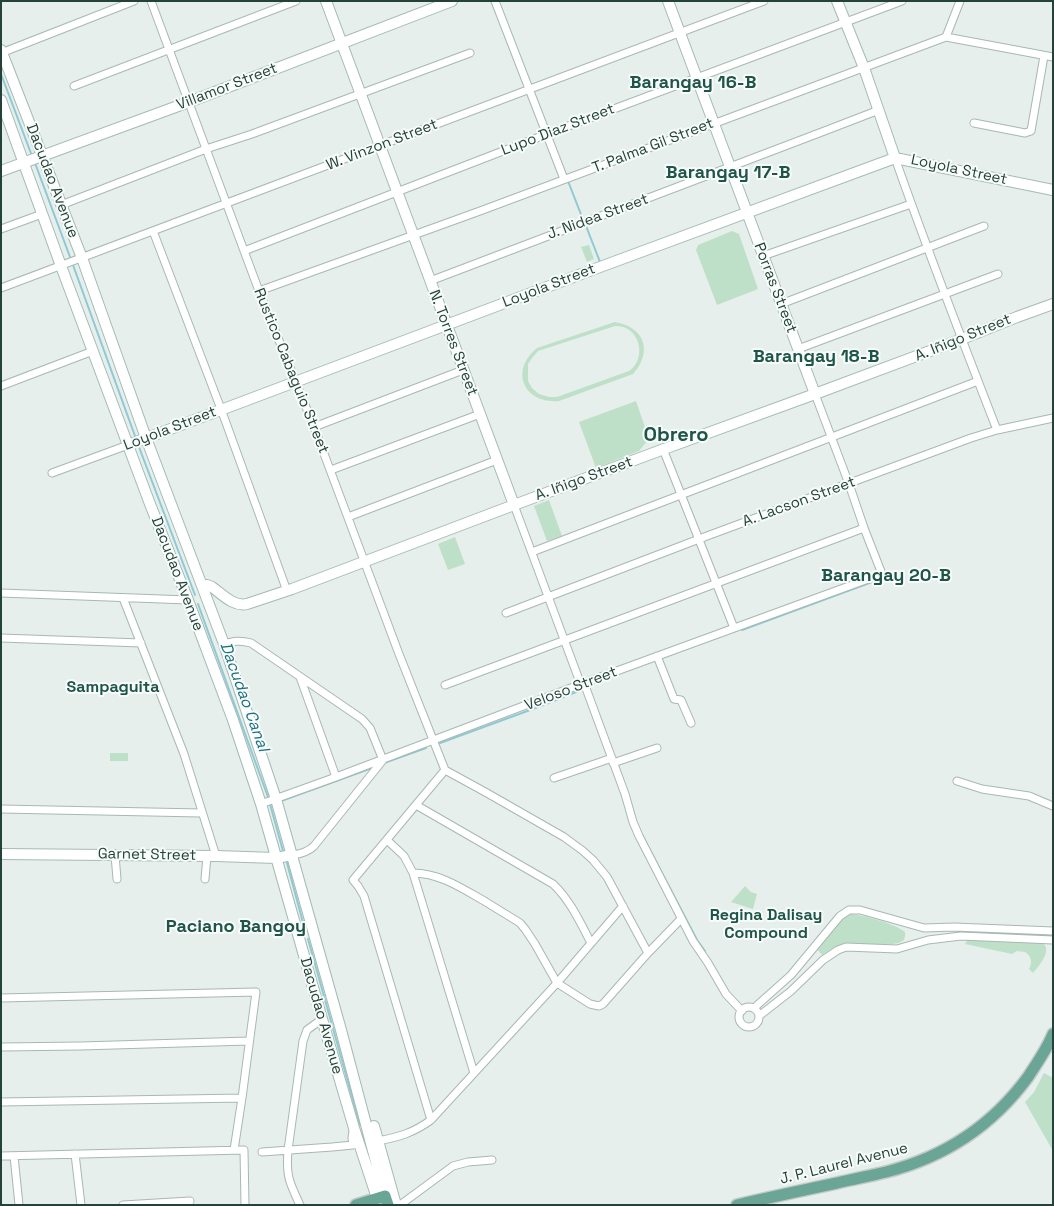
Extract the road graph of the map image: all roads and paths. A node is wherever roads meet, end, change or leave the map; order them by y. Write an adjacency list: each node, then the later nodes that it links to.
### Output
1 (134, 1): 17 (street)
2 (151, 1): 16 (street, Rustico Cabaguio Street)
3 (296, 1): 16 (street)
4 (326, 1): 15 (main road, N. Torres Street)
5 (452, 1): 15 (main road, Villamor Street)
6 (495, 1): 24 (street)
7 (668, 1): 13 (main road, Porras Street)
8 (764, 1): 13 (street, W. Vinzon Street)
9 (837, 1): 12 (main road)
10 (902, 1): 12 (street, Lupo Diaz Street)
11 (960, 1): 14 (street)
12 (845, 21): 21 (main road); 22 (street, Lupo Diaz Street)
13 (680, 33): 22 (main road, Porras Street); 24 (street, W. Vinzon Street)
14 (946, 37): 19 (street); 21 (street, T. Palma Gil Street)
15 (342, 44): 25 (main road, N. Torres Street); 27 (main road, Villamor Street)
16 (170, 50): 23 (street); 27 (street, Rustico Cabaguio Street)
17 (2, 52): 34 (main road, Dacudao Avenue)
18 (470, 53): 25 (street)
19 (1044, 56): 20 (street); 30 (street)
20 (1053, 57)
21 (864, 68): 28 (main road); 29 (street, T. Palma Gil Street)
22 (696, 78): 29 (main road, Porras Street); 31 (street, Lupo Diaz Street)
23 (74, 86)
24 (530, 89): 31 (street); 32 (street, W. Vinzon Street)
25 (360, 93): 32 (main road, N. Torres Street); 33 (street)
26 (1, 100): 36 (main road, Dacudao Avenue)
27 (189, 102): 33 (street, Rustico Cabaguio Street); 34 (main road, Villamor Street)
28 (879, 110): 35 (main road); 37 (street, J. Nidea Street)
29 (713, 123): 37 (main road, Porras Street); 39 (street, T. Palma Gil Street)
30 (974, 123)
31 (547, 134): 39 (street); 41 (street, Lupo Diaz Street)
32 (380, 145): 41 (main road, N. Torres Street); 42 (street, W. Vinzon Street)
33 (206, 149): 42 (street, Rustico Cabaguio Street); 44 (street)
34 (42, 156): 36 (main road, Villamor Street); 44 (main road, Dacudao Avenue)
35 (895, 158): 40 (main road, Loyola Street); 43 (street); 45 (main road, Loyola Street)
36 (24, 162): 38 (main road, Villamor Street); 46 (main road, Dacudao Avenue)
37 (731, 168): 45 (main road, Porras Street); 57 (street, J. Nidea Street)
38 (1, 171)
39 (564, 179): 50 (street, T. Palma Gil Street)
40 (1053, 190)
41 (397, 192): 50 (main road, N. Torres Street); 52 (street, Lupo Diaz Street)
42 (226, 204): 49 (street, W. Vinzon Street); 52 (street, Rustico Cabaguio Street)
43 (911, 204): 51 (street); 53 (street)
44 (61, 205): 54 (main road, Dacudao Avenue)
45 (747, 212): 53 (main road, Porras Street); 63 (main road, Loyola Street)
46 (42, 214): 48 (street); 55 (main road, Dacudao Avenue)
47 (984, 226): 51 (street)
48 (1, 230)
49 (153, 231): 54 (street, W. Vinzon Street); 72 (street)
50 (414, 235): 57 (main road, N. Torres Street); 59 (street, T. Palma Gil Street)
51 (928, 248): 60 (street); 61 (street)
52 (244, 251): 59 (street, Rustico Cabaguio Street)
53 (763, 256): 61 (main road, Porras Street)
54 (82, 258): 55 (street, W. Vinzon Street); 77 (main road, Dacudao Avenue)
55 (61, 266): 58 (street, W. Vinzon Street); 66 (main road, Dacudao Avenue)
56 (998, 274): 60 (street)
57 (430, 281): 63 (main road, N. Torres Street)
58 (1, 288)
59 (259, 291): 68 (street, Rustico Cabaguio Street)
60 (945, 293): 64 (street); 65 (street)
61 (781, 304): 65 (main road, Porras Street)
62 (1053, 304): 64 (main road, A. Iñigo Street)
63 (447, 325): 67 (main road, N. Torres Street); 68 (main road, Loyola Street)
64 (962, 339): 69 (street); 71 (main road, A. Iñigo Street)
65 (798, 349): 71 (main road, Porras Street)
66 (93, 351): 70 (street); 79 (main road, Dacudao Avenue)
67 (464, 370): 73 (main road, N. Torres Street); 75 (street)
68 (296, 381): 72 (main road, Loyola Street); 75 (street, Rustico Cabaguio Street)
69 (978, 381): 76 (street); 78 (street)
70 (1, 386)
71 (815, 394): 78 (street, Porras Street); 80 (main road, A. Iñigo Street)
72 (221, 409): 77 (main road, Loyola Street); 95 (street)
73 (480, 414): 81 (main road, N. Torres Street); 82 (street)
74 (1053, 418): 76 (street, A. Lacson Street)
75 (314, 426): 82 (street, Rustico Cabaguio Street)
76 (998, 430): 84 (street, A. Lacson Street)
77 (146, 438): 79 (main road, Loyola Street); 94 (main road, Dacudao Avenue)
78 (832, 438): 84 (street, Porras Street); 85 (street)
79 (128, 445): 83 (street, Loyola Street); 99 (main road, Dacudao Avenue)
80 (663, 449): 85 (street); 86 (main road, A. Iñigo Street)
81 (497, 460): 86 (main road, N. Torres Street); 87 (street)
82 (330, 470): 87 (street, Rustico Cabaguio Street)
83 (52, 473)
84 (849, 484): 88 (street, Porras Street); 89 (street, A. Lacson Street)
85 (681, 495): 89 (street); 90 (street)
86 (514, 505): 90 (street, N. Torres Street); 91 (main road, A. Iñigo Street)
87 (348, 517): 91 (street, Rustico Cabaguio Street)
88 (864, 528): 92 (street, Porras Street); 93 (street)
89 (699, 539): 93 (street); 97 (street, A. Lacson Street)
90 (532, 552): 97 (street, N. Torres Street)
91 (364, 562): 95 (main road, A. Iñigo Street); 111 (street, Rustico Cabaguio Street)
92 (882, 574): 101 (street, Veloso Street)
93 (717, 584): 101 (street); 103 (street)
94 (202, 586): 95 (main road, A. Iñigo Street); 105 (main road, Dacudao Avenue)
95 (287, 591)
96 (1, 593): 98 (street)
97 (549, 596): 100 (street, A. Lacson Street); 103 (street, N. Torres Street)
98 (123, 598): 99 (street); 104 (street)
99 (188, 600): 120 (main road, Dacudao Avenue)
100 (506, 613)
101 (734, 628): 106 (street, Veloso Street)
102 (1, 638): 104 (street)
103 (564, 640): 108 (street, N. Torres Street); 109 (street)
104 (141, 643): 124 (street)
105 (224, 644): 107 (street); 119 (main road, Dacudao Avenue)
106 (658, 656): 108 (street, Veloso Street); 110 (street)
107 (300, 677): 113 (street); 116 (street)
108 (582, 684): 111 (street, Veloso Street); 114 (street, N. Torres Street)
109 (445, 685)
110 (691, 723)
111 (434, 741): 113 (street, Veloso Street); 115 (street, Rustico Cabaguio Street)
112 (657, 748): 114 (street)
113 (383, 760): 116 (street, Veloso Street); 128 (street)
114 (612, 761): 117 (street); 135 (street, N. Torres Street)
115 (445, 770): 121 (street); 134 (street)
116 (336, 778): 119 (street, Veloso Street)
117 (554, 778)
118 (957, 781): 122 (street)
119 (276, 799): 120 (street, Veloso Street); 128 (main road, Dacudao Avenue)
120 (261, 804): 130 (main road, Dacudao Avenue)
121 (416, 805): 125 (street); 140 (street)
122 (1053, 806)
123 (1, 809): 124 (street)
124 (201, 813): 129 (street)
125 (387, 840): 131 (street); 157 (street)
126 (1, 854): 127 (main road, Garnet Street)
127 (116, 855): 129 (main road, Garnet Street); 132 (street)
128 (292, 855): 130 (main road, Garnet Street); 137 (main road, Dacudao Avenue)
129 (211, 856): 130 (main road, Garnet Street); 133 (street)
130 (276, 858): 138 (main road, Dacudao Avenue)
131 (412, 873): 144 (street); 153 (street)
132 (117, 879)
133 (206, 879)
134 (622, 906): 140 (street); 142 (street)
135 (681, 919): 142 (street); 147 (street, N. Torres Street)
136 (1053, 932): 141 (street)
137 (315, 936): 138 (main road); 156 (main road, Dacudao Avenue)
138 (299, 940): 149 (main road, Dacudao Avenue)
139 (1053, 940): 143 (street)
140 (591, 943): 144 (street)
141 (813, 950): 143 (street); 146 (street)
142 (648, 953): 144 (street)
143 (822, 960): 148 (street)
144 (556, 984): 153 (street)
145 (1, 998): 151 (street)
146 (754, 1008): 147 (street); 148 (street)
147 (742, 1011): 148 (street)
148 (759, 1016)
149 (322, 1019): 158 (main road, Dacudao Avenue); 161 (street)
150 (1053, 1034): 176 (main road, J. P. Laurel Avenue)
151 (250, 1042): 152 (street); 154 (street)
152 (1, 1047)
153 (474, 1073): 157 (street)
154 (242, 1098): 155 (street); 160 (street)
155 (1, 1102)
156 (363, 1109): 159 (main road, Dacudao Avenue); 168 (main road, Dacudao Avenue)
157 (431, 1120): 159 (street)
158 (354, 1128): 161 (street); 168 (main road, Dacudao Avenue)
159 (378, 1141): 168 (main road, Dacudao Avenue)
160 (234, 1150): 163 (street); 172 (street)
161 (288, 1150): 162 (street); 173 (street)
162 (262, 1152)
163 (75, 1154): 165 (street); 170 (street)
164 (1, 1156): 165 (street)
165 (14, 1156): 169 (street)
166 (492, 1160): 175 (street)
167 (190, 1201): 171 (street)
168 (385, 1202): 174 (main road)
169 (19, 1205)
170 (81, 1205)
171 (123, 1205)
172 (245, 1205)
173 (300, 1205)
174 (356, 1205)
175 (400, 1205)
176 (737, 1205)

